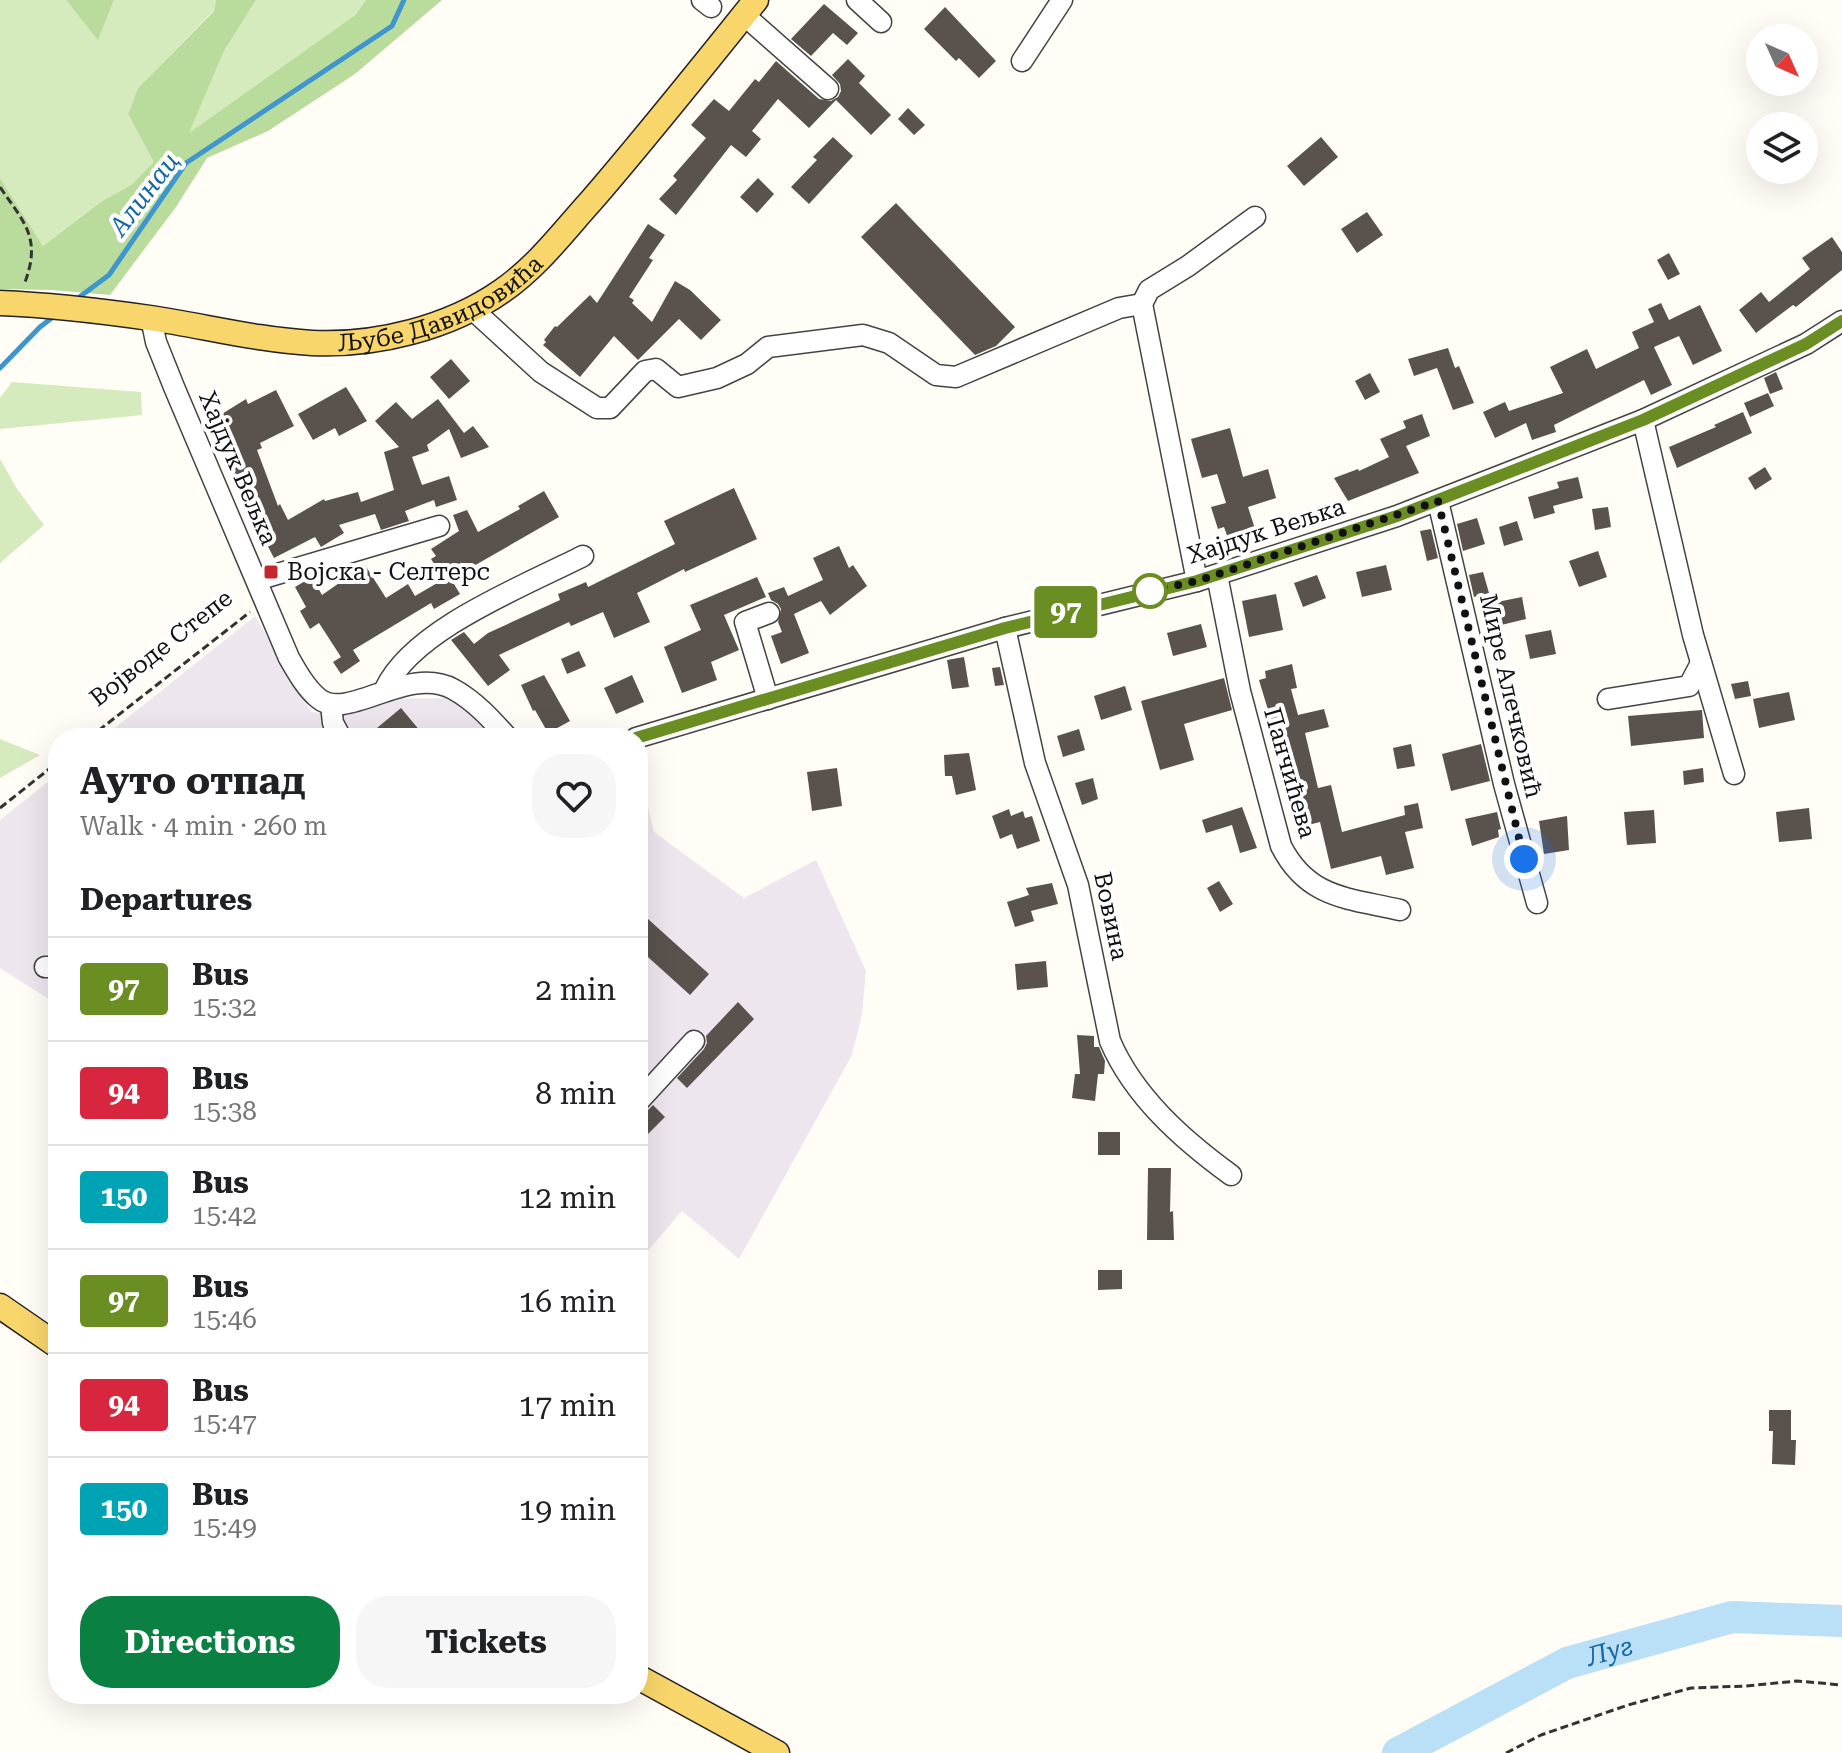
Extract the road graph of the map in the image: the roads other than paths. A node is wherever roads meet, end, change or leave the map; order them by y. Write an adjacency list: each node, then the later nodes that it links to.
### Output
1 (857, 0): 4 (street)
2 (1062, 0): 5 (street)
3 (750, 8): 6 (street); 10 (main road, Љубе Давидовића)
4 (881, 22)
5 (1022, 61)
6 (828, 89)
7 (1255, 217): 9 (street)
8 (7, 303): 11 (main road, Љубе Давидовића)
9 (1142, 304): 10 (street); 17 (street, Панчићева)
10 (471, 308): 11 (main road, Љубе Давидовића)
11 (151, 318): 18 (street, Хајдук Вељка)
12 (1842, 321): 13 (street, Хајдук Вељка)
13 (1643, 420): 14 (street, Хајдук Вељка); 21 (street)
14 (1438, 501): 17 (street, Хајдук Вељка); 30 (street, Мире Алечковић)
15 (439, 526): 18 (street)
16 (583, 556): 22 (street)
17 (1207, 578): 20 (street, Хајдук Вељка); 31 (street, Панчићева)
18 (257, 580): 25 (street, Хајдук Вељка)
19 (769, 613): 23 (street)
20 (1005, 628): 23 (street, Хајдук Вељка); 34 (street, Вовина)
21 (1701, 663): 24 (street); 29 (street)
22 (385, 689): 25 (street); 27 (street)
23 (768, 699): 28 (street, Хајдук Вељка)
24 (1608, 699)
25 (331, 705): 26 (street)
26 (336, 728)
27 (499, 728)
28 (648, 734)
29 (1734, 774)
30 (1537, 903)
31 (1400, 910)
32 (694, 1041): 33 (street)
33 (648, 1091)
34 (1231, 1175)
35 (0, 1306): 36 (main road)
36 (48, 1339)
37 (648, 1682): 38 (main road)
38 (777, 1753)

